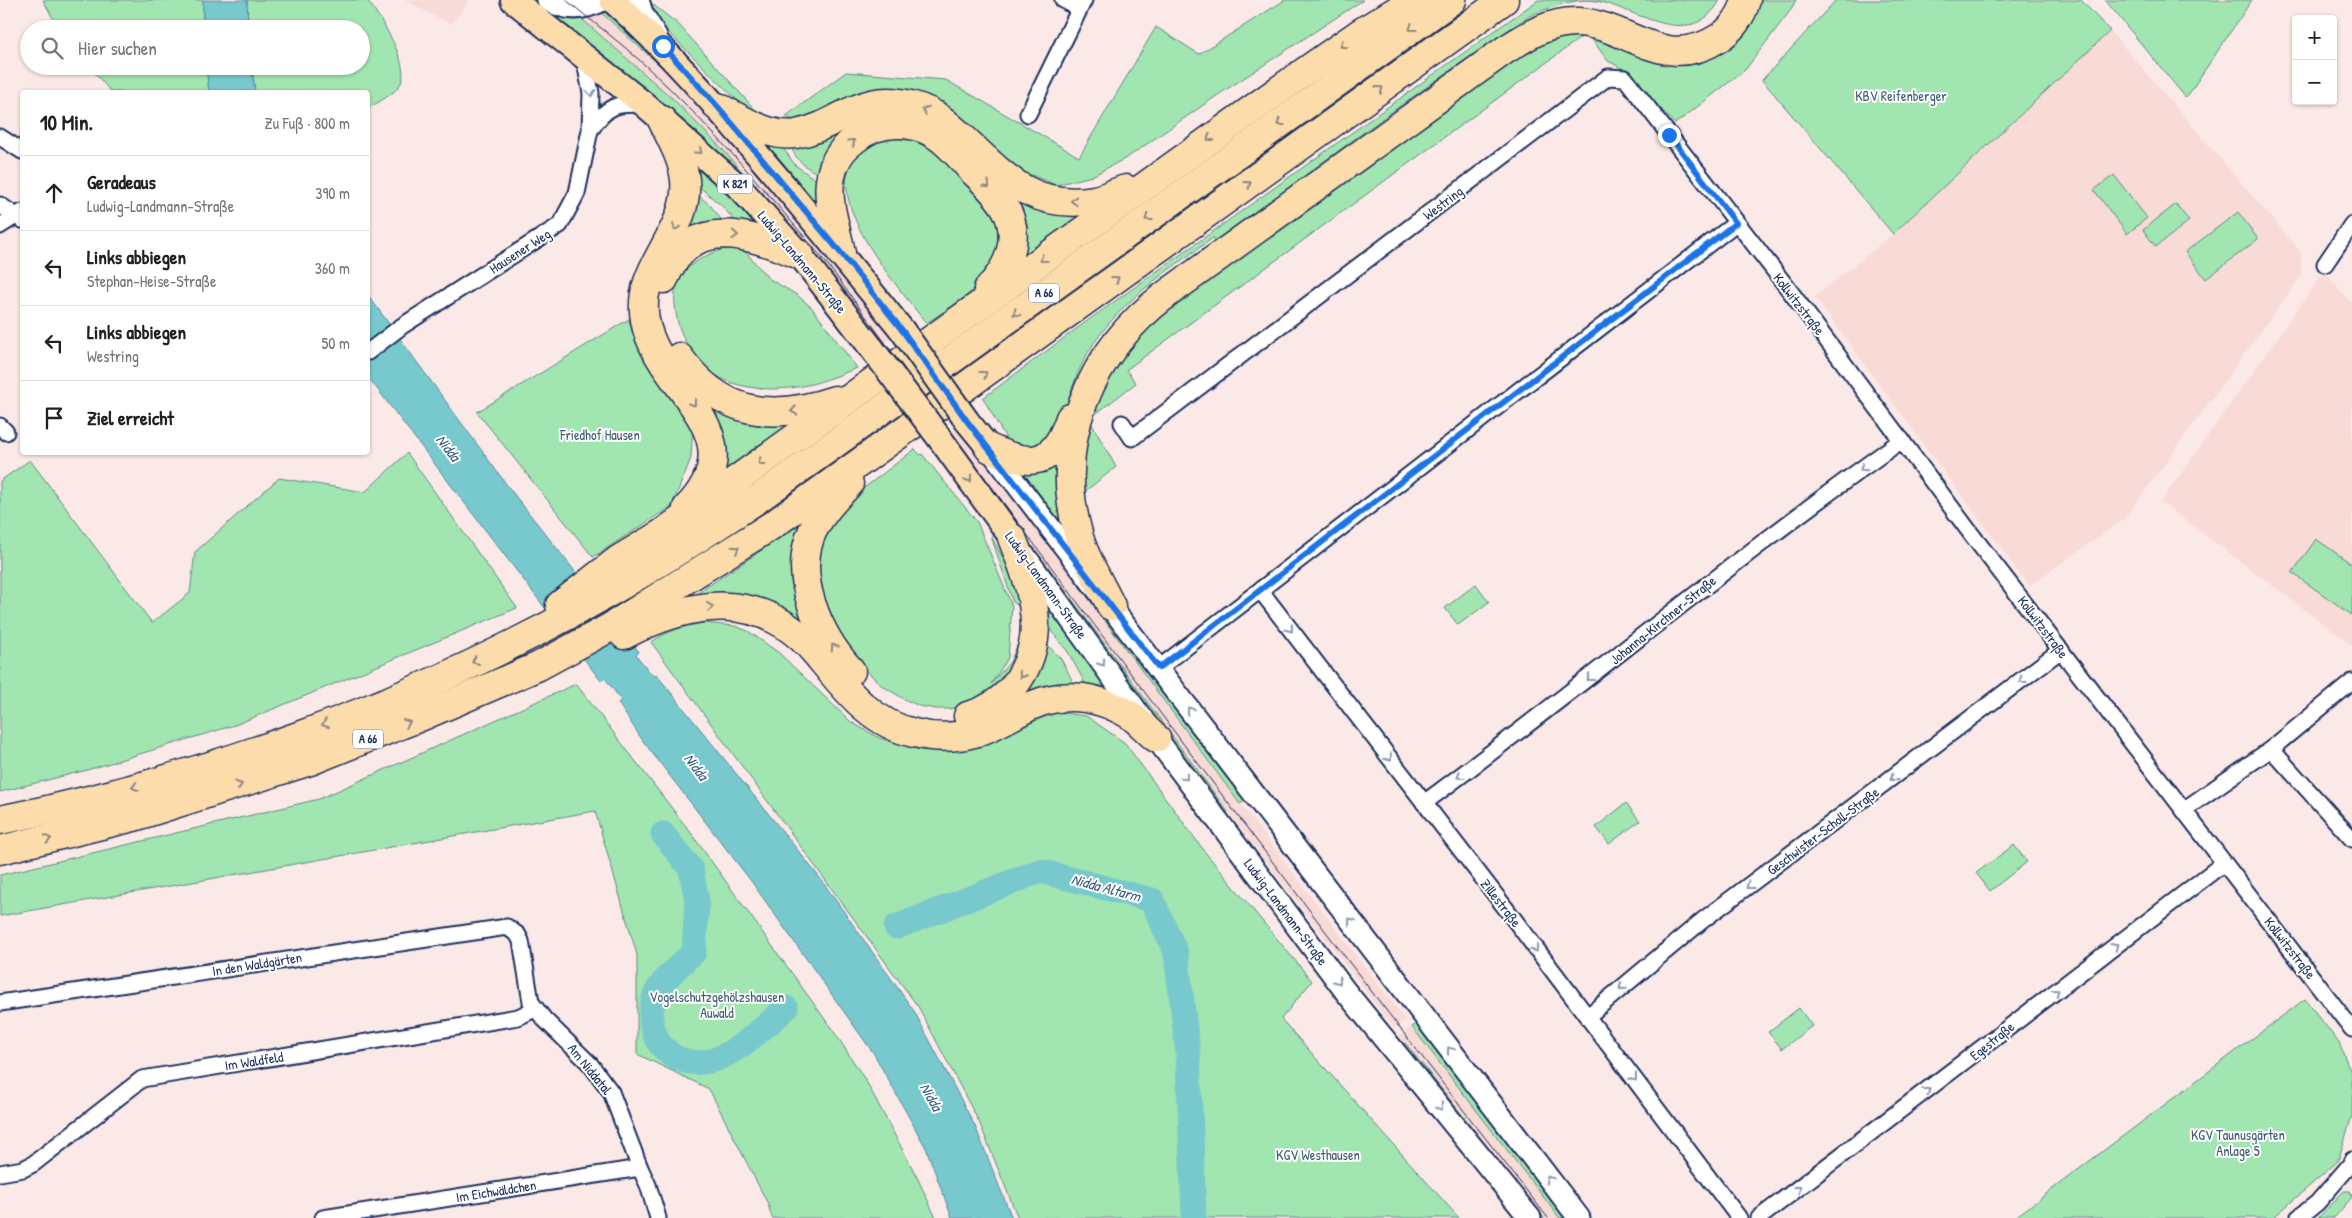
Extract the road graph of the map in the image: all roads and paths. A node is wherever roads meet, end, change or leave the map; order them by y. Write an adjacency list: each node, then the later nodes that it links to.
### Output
1 (513, 0): 14 (main road, Ludwig-Landmann-Straße / K 821)
2 (548, 0): 3 (main road)
3 (602, 0)
4 (612, 0): 13 (main road, K 821)
5 (638, 0): 13 (main road)
6 (1063, 0): 12 (street)
7 (1414, 0): 21 (highway, one-way to 21)
8 (1452, 0): 39 (highway, A 66, one-way to 39)
9 (1504, 0): 35 (highway, A 66, one-way to 9)
10 (1727, 0): 36 (highway)
11 (1746, 0): 41 (highway)
12 (1081, 4): 17 (street)
13 (663, 46): 15 (main road, K 821)
14 (584, 57): 16 (main road, Ludwig-Landmann-Straße / K 821); 18 (street, Hausener Weg, one-way to 18)
15 (718, 107): 21 (highway, one-way to 15); 27 (main road, K 821)
16 (654, 113): 18 (street, Hausener Weg); 28 (main road, Ludwig-Landmann-Straße / K 821, one-way to 28); 37 (highway, one-way to 37)
17 (1028, 114)
18 (590, 130): 31 (street, Hausener Weg)
19 (0, 137): 20 (street)
20 (20, 150)
21 (1154, 179): 30 (highway, one-way to 30)
22 (0, 205): 23 (street)
23 (20, 216): 26 (street)
24 (1736, 223): 33 (street, Westring); 34 (street, Kollwitzstraße); 40 (street)
25 (2352, 224): 29 (street)
26 (0, 226)
27 (841, 253): 30 (highway, one-way to 30); 36 (main road, K 821, bridge)
28 (800, 255): 32 (highway, one-way to 28); 38 (main road, Ludwig-Landmann-Straße / K 821, one-way to 38, bridge)
29 (2325, 264)
30 (956, 321): 32 (highway)
31 (370, 350)
32 (857, 392): 37 (highway, one-way to 37)
33 (1122, 423)
34 (1902, 440): 43 (street, Kollwitzstraße); 48 (street, Johanna-Kirchner-Straße, one-way to 48)
35 (888, 444): 38 (highway, one-way to 35); 42 (highway, A 66, one-way to 35)
36 (989, 448): 41 (main road, K 821)
37 (661, 534): 39 (highway)
38 (1012, 538): 46 (main road, Ludwig-Landmann-Straße / K 821, one-way to 46)
39 (625, 570): 50 (highway, A 66, one-way to 50)
40 (1260, 590): 44 (street); 48 (street, Zillestraße, one-way to 48)
41 (1111, 606): 44 (main road, K 821)
42 (656, 610): 46 (highway, one-way to 46); 52 (highway, A 66, one-way to 42)
43 (2061, 650): 49 (street, Kollwitzstraße); 57 (street, Geschwister-Scholl-Straße, one-way to 57)
44 (1159, 668): 65 (main road, K 821, one-way to 44)
45 (2352, 682): 47 (street)
46 (1156, 738): 64 (main road, Ludwig-Landmann-Straße / K 821, one-way to 64)
47 (2272, 749): 49 (street); 51 (street)
48 (1424, 802): 57 (street, Zillestraße, one-way to 57)
49 (2185, 810): 53 (street, Kollwitzstraße)
50 (0, 820)
51 (2352, 839)
52 (0, 850)
53 (2224, 863): 58 (street, Kollwitzstraße); 67 (street, Egestraße, one-way to 53)
54 (514, 930): 55 (street, In den Waldgärten); 56 (street, Am Niddatal)
55 (0, 1003)
56 (535, 1009): 60 (street, Am Niddatal); 61 (street, Im Waldfeld)
57 (1588, 1016): 66 (street, Zillestraße, one-way to 66)
58 (2352, 1029)
59 (2352, 1160): 68 (street)
60 (640, 1168): 62 (street, Im Eichwäldchen); 63 (street, Am Niddatal)
61 (0, 1172)
62 (323, 1218)
63 (658, 1218)
64 (1530, 1218)
65 (1578, 1218)
66 (1739, 1218)
67 (1759, 1218)
68 (2298, 1218)

